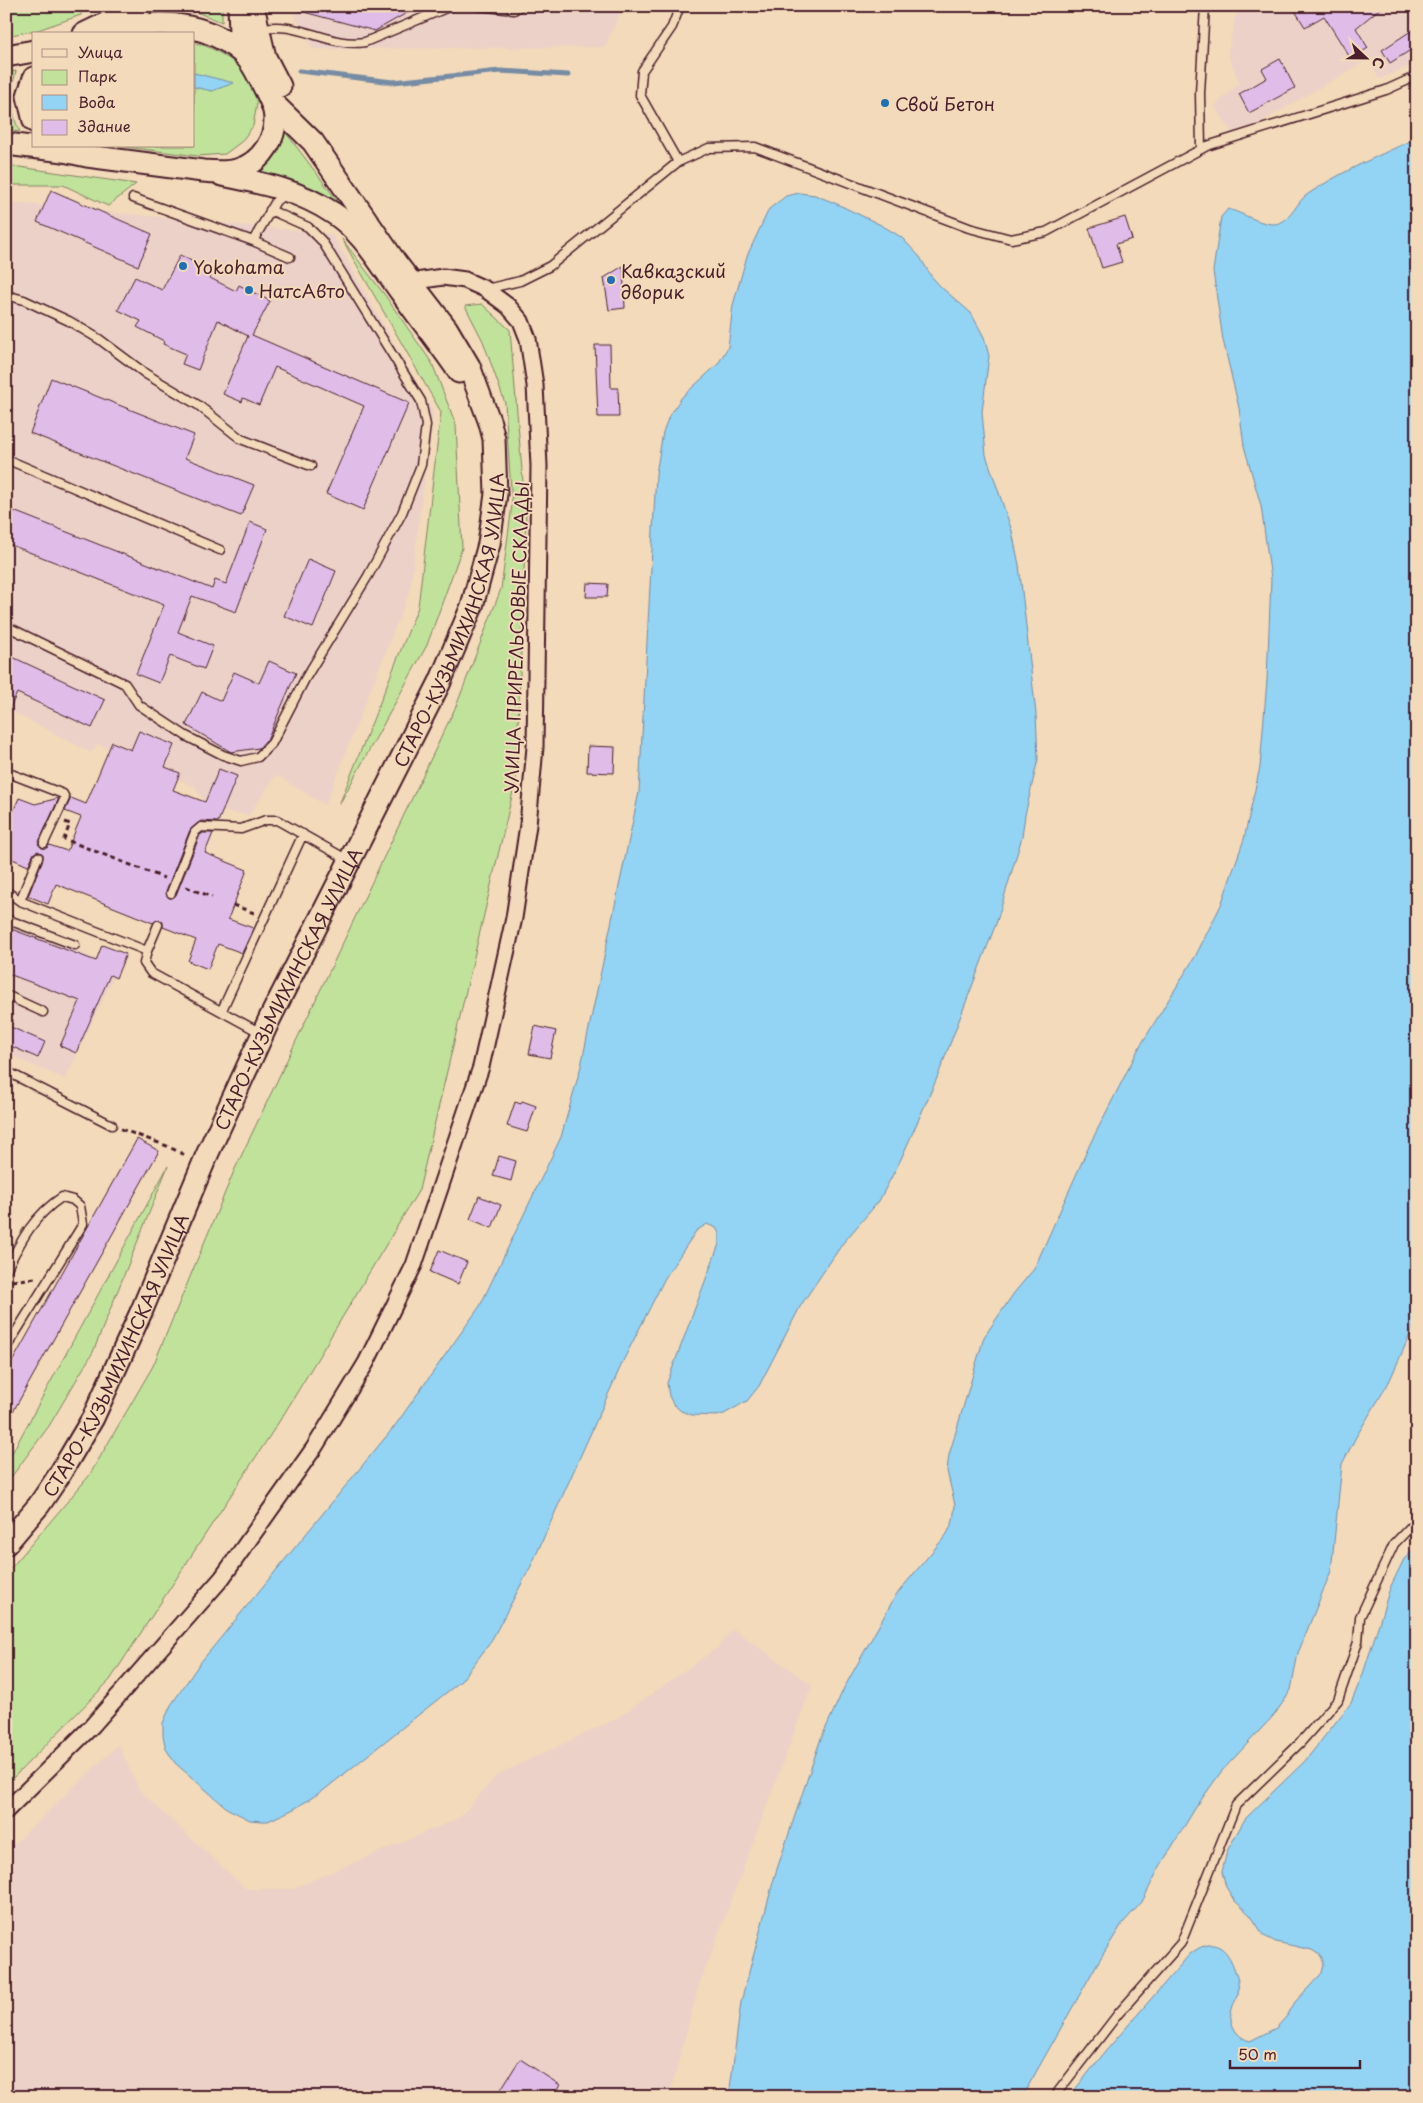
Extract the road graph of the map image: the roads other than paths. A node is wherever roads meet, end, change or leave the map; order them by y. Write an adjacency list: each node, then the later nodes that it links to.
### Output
1 (239, 6): 14 (main road)
2 (253, 6): 9 (main road, СТАРО-КУЗЬМИХИНСКАЯ УЛИЦА)
3 (451, 6): 9 (lane)
4 (479, 6): 5 (lane)
5 (520, 6)
6 (680, 6): 24 (lane)
7 (1205, 6): 23 (lane)
8 (130, 9): 10 (main road)
9 (258, 30): 19 (main road, СТАРО-КУЗЬМИХИНСКАЯ УЛИЦА)
10 (88, 32)
11 (110, 32): 14 (main road)
12 (32, 50): 13 (main road)
13 (6, 56)
14 (254, 68): 17 (main road)
15 (1417, 76): 23 (lane)
16 (32, 84): 18 (main road)
17 (271, 101): 19 (main road, СТАРО-КУЗЬМИХИНСКАЯ УЛИЦА); 25 (main road)
18 (32, 113)
19 (313, 142): 32 (main road, СТАРО-КУЗЬМИХИНСКАЯ УЛИЦА)
20 (6, 144): 21 (main road)
21 (32, 146)
22 (60, 148): 25 (main road)
23 (1201, 149): 24 (lane)
24 (678, 162): 33 (lane)
25 (203, 172): 26 (main road, СТАРО-КУЗЬМИХИНСКАЯ УЛИЦА)
26 (261, 183): 27 (main road, СТАРО-КУЗЬМИХИНСКАЯ УЛИЦА); 29 (lane)
27 (294, 193): 29 (lane); 32 (main road, СТАРО-КУЗЬМИХИНСКАЯ УЛИЦА)
28 (133, 198): 30 (lane)
29 (270, 210): 30 (lane); 38 (lane)
30 (253, 241): 31 (lane)
31 (290, 257)
32 (402, 283): 33 (street, УЛИЦА ПРИРЕЛЬСОВЫЕ СКЛАДЫ); 43 (main road, СТАРО-КУЗЬМИХИНСКАЯ УЛИЦА)
33 (485, 289): 61 (street, УЛИЦА ПРИРЕЛЬСОВЫЕ СКЛАДЫ)
34 (6, 295): 36 (lane)
35 (6, 459): 37 (lane)
36 (311, 466)
37 (220, 550)
38 (6, 626)
39 (6, 772): 41 (lane)
40 (303, 834): 43 (lane); 45 (lane); 52 (lane)
41 (44, 843)
42 (38, 857): 46 (lane)
43 (349, 861): 54 (main road, СТАРО-КУЗЬМИХИНСКАЯ УЛИЦА)
44 (6, 891): 46 (lane)
45 (171, 893)
46 (20, 901): 50 (lane)
47 (6, 919): 49 (lane)
48 (158, 925): 50 (lane)
49 (75, 945)
50 (147, 951): 52 (lane)
51 (6, 995): 53 (lane)
52 (222, 1010): 54 (lane)
53 (43, 1012)
54 (263, 1034): 60 (main road, СТАРО-КУЗЬМИХИНСКАЯ УЛИЦА)
55 (6, 1071): 56 (lane)
56 (112, 1125)
57 (6, 1270): 58 (lane)
58 (6, 1348)
59 (1417, 1520): 62 (lane)
60 (6, 1544)
61 (6, 1811)
62 (1054, 2097)

